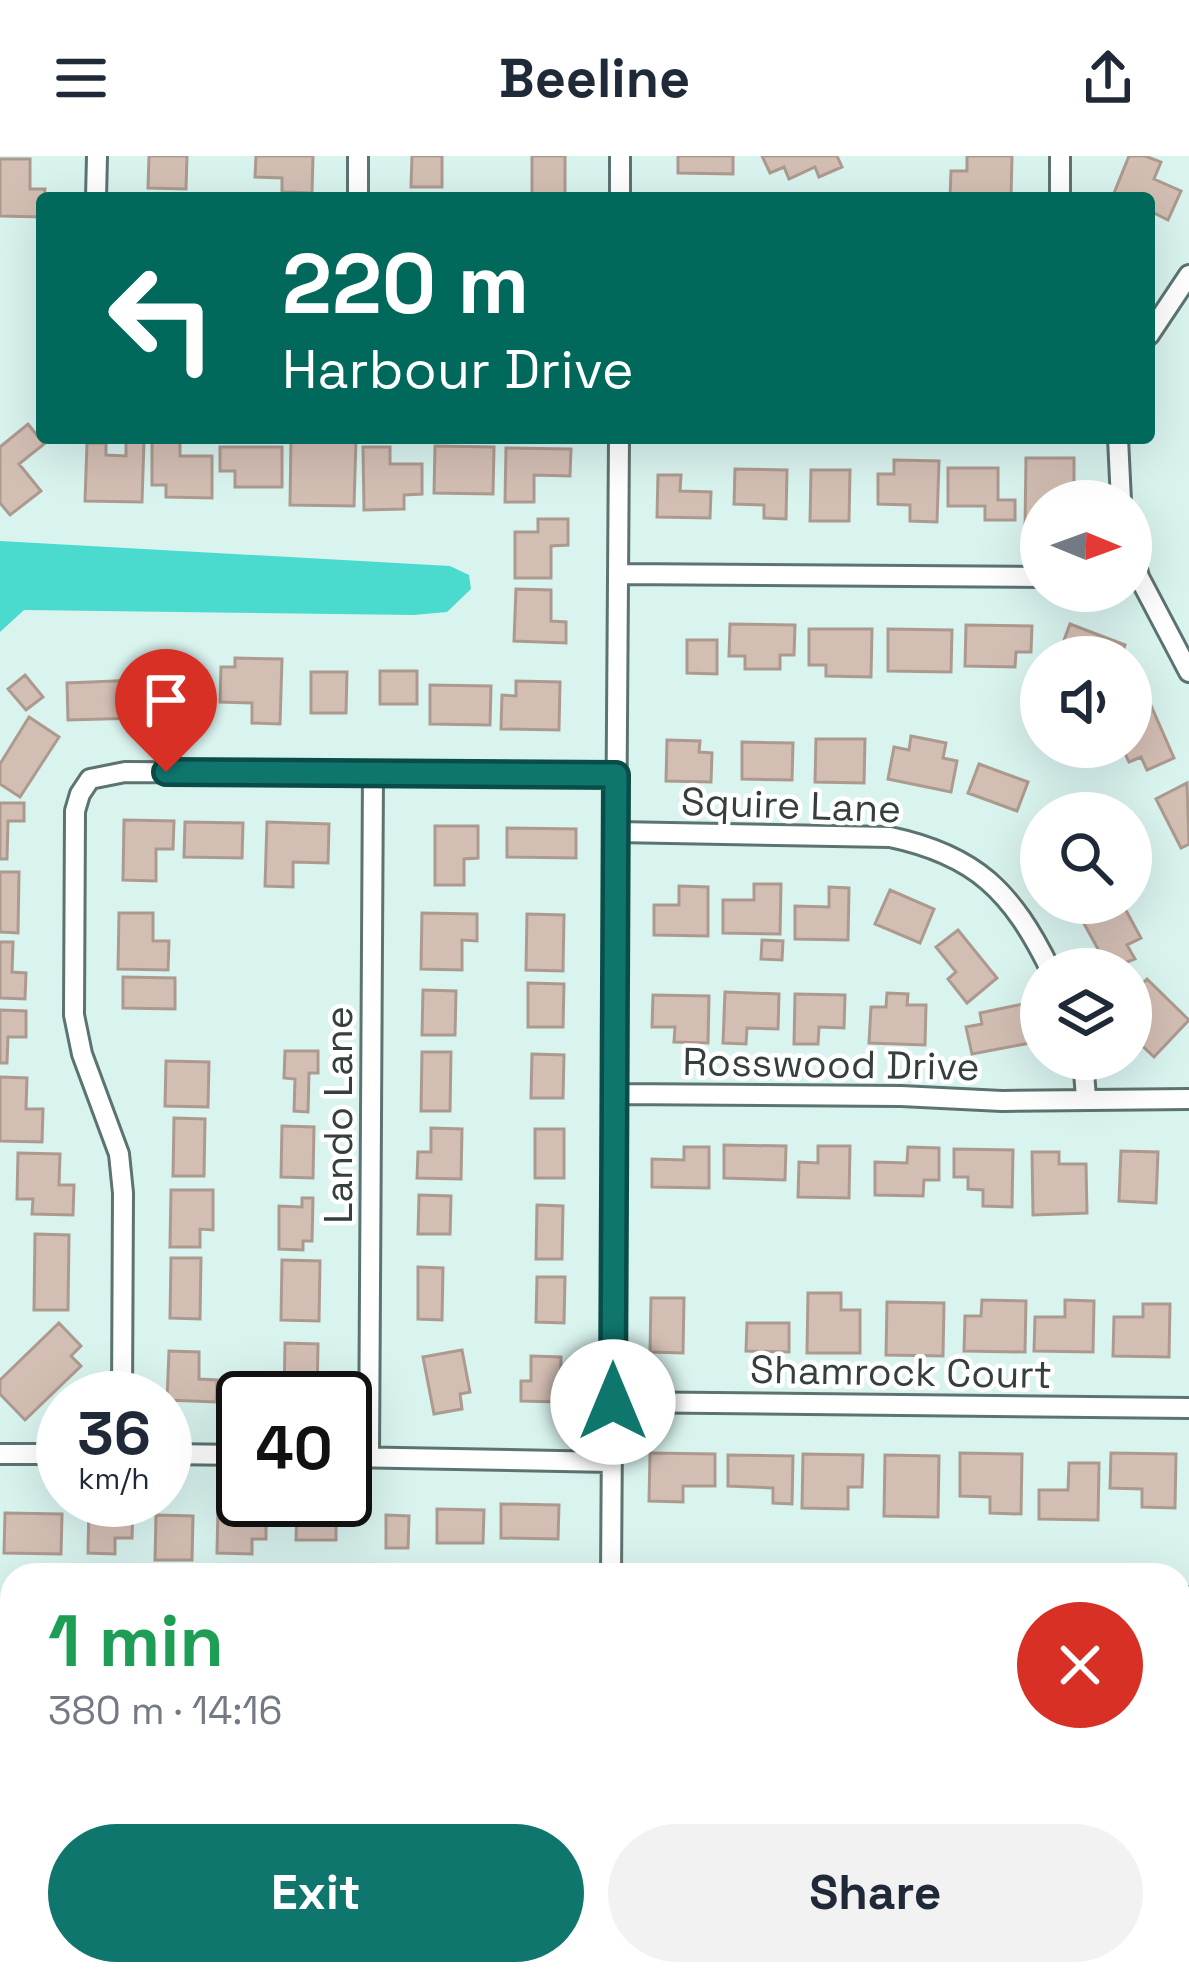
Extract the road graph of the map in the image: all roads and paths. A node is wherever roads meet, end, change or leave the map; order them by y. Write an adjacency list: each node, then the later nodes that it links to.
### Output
1 (97, 156): 5 (street)
2 (358, 156): 6 (street)
3 (620, 156): 7 (street)
4 (1060, 156): 8 (street)
5 (96, 192)
6 (358, 192)
7 (620, 192)
8 (1060, 192)
9 (1189, 275): 10 (street)
10 (1155, 325)
11 (619, 444): 14 (street)
12 (1118, 444): 13 (street)
13 (1120, 480)
14 (619, 574): 15 (street); 19 (street)
15 (1020, 577)
16 (1152, 607): 17 (street)
17 (1189, 672)
18 (373, 774): 19 (street); 26 (street); 27 (street, Lando Lane)
19 (616, 775): 20 (street)
20 (616, 832): 21 (street, Squire Lane); 23 (street)
21 (1039, 948)
22 (1085, 1080): 24 (street)
23 (615, 1094): 24 (street, Rosswood Drive); 28 (street)
24 (1086, 1098): 25 (street, Rosswood Drive)
25 (1189, 1100)
26 (122, 1371)
27 (370, 1371)
28 (613, 1402): 29 (street, Shamrock Court); 33 (street)
29 (1189, 1408)
30 (0, 1454): 31 (street)
31 (36, 1454)
32 (372, 1457): 33 (street)
33 (611, 1462): 34 (street)
34 (611, 1563)

